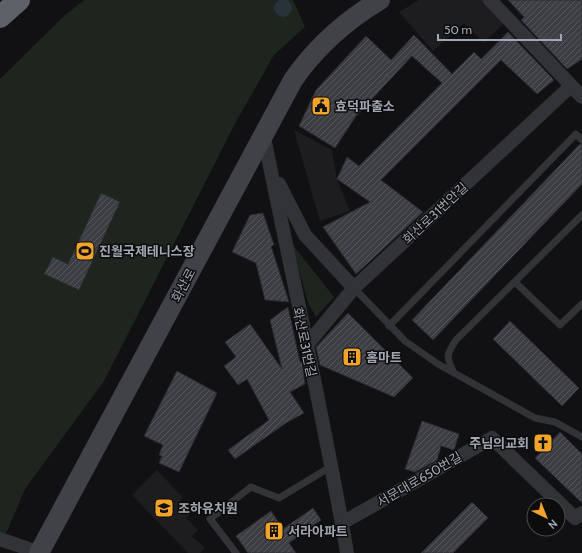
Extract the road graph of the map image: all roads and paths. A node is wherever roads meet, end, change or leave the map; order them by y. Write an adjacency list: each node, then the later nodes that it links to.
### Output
1 (20, 0): 4 (highway)
2 (380, 0): 7 (main road, 화산로)
3 (490, 0): 5 (street)
4 (0, 17)
5 (571, 86): 6 (street); 12 (street, 화산로31번안길)
6 (582, 98)
7 (263, 132): 9 (street, 화산로31번길); 22 (main road, 화산로)
8 (582, 140): 14 (lane)
9 (270, 168): 12 (street); 15 (street, 화산로31번길)
10 (582, 215): 11 (lane)
11 (515, 282): 13 (lane); 16 (lane)
12 (354, 288): 14 (lane); 15 (street, 화산로31번안길)
13 (582, 304)
14 (390, 326): 16 (lane)
15 (306, 346): 18 (street, 화산로31번길)
16 (454, 373): 17 (lane)
17 (582, 437)
18 (332, 466): 20 (street, 화산로31번길); 23 (lane)
19 (582, 513): 20 (street, 서문대로650번길)
20 (342, 523): 24 (street, 화산로31번길)
21 (0, 539): 22 (street)
22 (40, 553)
23 (236, 553)
24 (347, 553)

